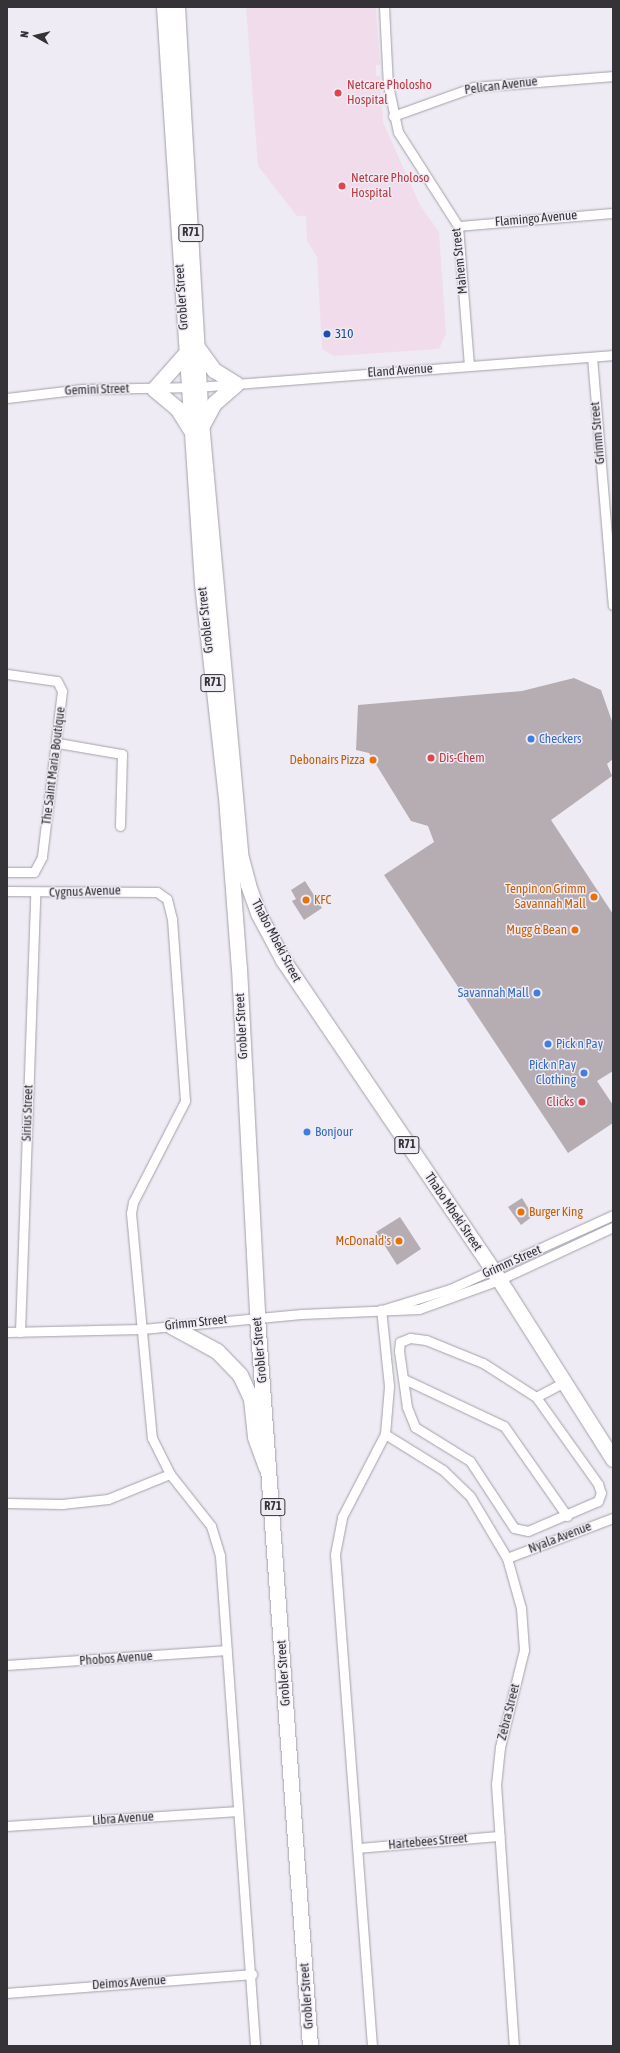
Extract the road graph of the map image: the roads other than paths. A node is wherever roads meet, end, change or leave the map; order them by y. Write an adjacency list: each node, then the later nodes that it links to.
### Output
1 (164, 7): 8 (main road, Grobler Street / R71)
2 (177, 7): 8 (main road, Grobler Street / R71)
3 (384, 7): 5 (street, Mahem Street)
4 (613, 76): 5 (street, Pelican Avenue)
5 (393, 116): 7 (street, Mahem Street)
6 (613, 213): 7 (street, Flamingo Avenue)
7 (458, 226): 11 (street, Mahem Street)
8 (191, 350): 12 (main road); 13 (main road, Grobler Street / R71); 14 (main road)
9 (613, 355): 10 (street, Eland Avenue)
10 (592, 357): 11 (street, Eland Avenue); 17 (street, Grimm Street)
11 (469, 366): 12 (street, Eland Avenue)
12 (236, 384): 13 (street, Eland Avenue); 16 (main road)
13 (193, 387): 14 (street, Gemini Street); 16 (main road, Grobler Street / R71)
14 (154, 389): 15 (street, Gemini Street); 16 (main road)
15 (7, 398)
16 (196, 429): 21 (main road, Grobler Street / R71); 23 (main road, Grobler Street / R71)
17 (609, 526): 18 (street, Grimm Street)
18 (613, 605)
19 (7, 674): 20 (street, The Saint Maria Boutique)
20 (58, 743): 22 (street); 24 (street, The Saint Maria Boutique)
21 (224, 782): 23 (main road); 27 (main road, Grobler Street / R71)
22 (120, 826)
23 (241, 858): 27 (main road); 30 (main road, Thabo Mbeki Street / R71)
24 (7, 872)
25 (7, 891): 26 (street, Cygnus Avenue)
26 (35, 894): 34 (street, Cygnus Avenue); 36 (street, Sirius Street)
27 (239, 968): 32 (main road, Grobler Street / R71)
28 (613, 1215): 30 (street, Grimm Street)
29 (613, 1227): 30 (street, Grimm Street)
30 (496, 1275): 31 (street, Grimm Street); 38 (main road, Thabo Mbeki Street / R71)
31 (383, 1309): 32 (street, Grimm Street); 40 (street)
32 (257, 1317): 33 (street, Grimm Street); 43 (main road, Grobler Street / R71)
33 (171, 1326): 34 (street, Grimm Street); 43 (main road)
34 (142, 1329): 36 (street, Grimm Street); 42 (street)
35 (7, 1332): 36 (street, Grimm Street)
36 (20, 1332)
37 (404, 1378): 39 (street); 45 (street); 45 (street)
38 (562, 1382): 39 (street); 41 (main road, Thabo Mbeki Street / R71)
39 (536, 1397): 45 (street)
40 (385, 1434): 47 (street, Zebra Street); 53 (street)
41 (613, 1459)
42 (170, 1474): 44 (street); 48 (street)
43 (271, 1477): 57 (main road, Grobler Street / R71)
44 (7, 1503)
45 (567, 1516)
46 (613, 1518): 47 (street, Nyala Avenue)
47 (506, 1558): 52 (street, Zebra Street)
48 (226, 1650): 49 (street, Phobos Avenue); 50 (street)
49 (7, 1665)
50 (238, 1811): 51 (street, Libra Avenue); 54 (street)
51 (7, 1826)
52 (498, 1836): 53 (street, Hartebees Street); 59 (street, Zebra Street)
53 (358, 1848): 58 (street)
54 (252, 1974): 55 (street, Deimos Avenue); 56 (street)
55 (7, 1993)
56 (255, 2046)
57 (310, 2046)
58 (372, 2046)
59 (514, 2046)

